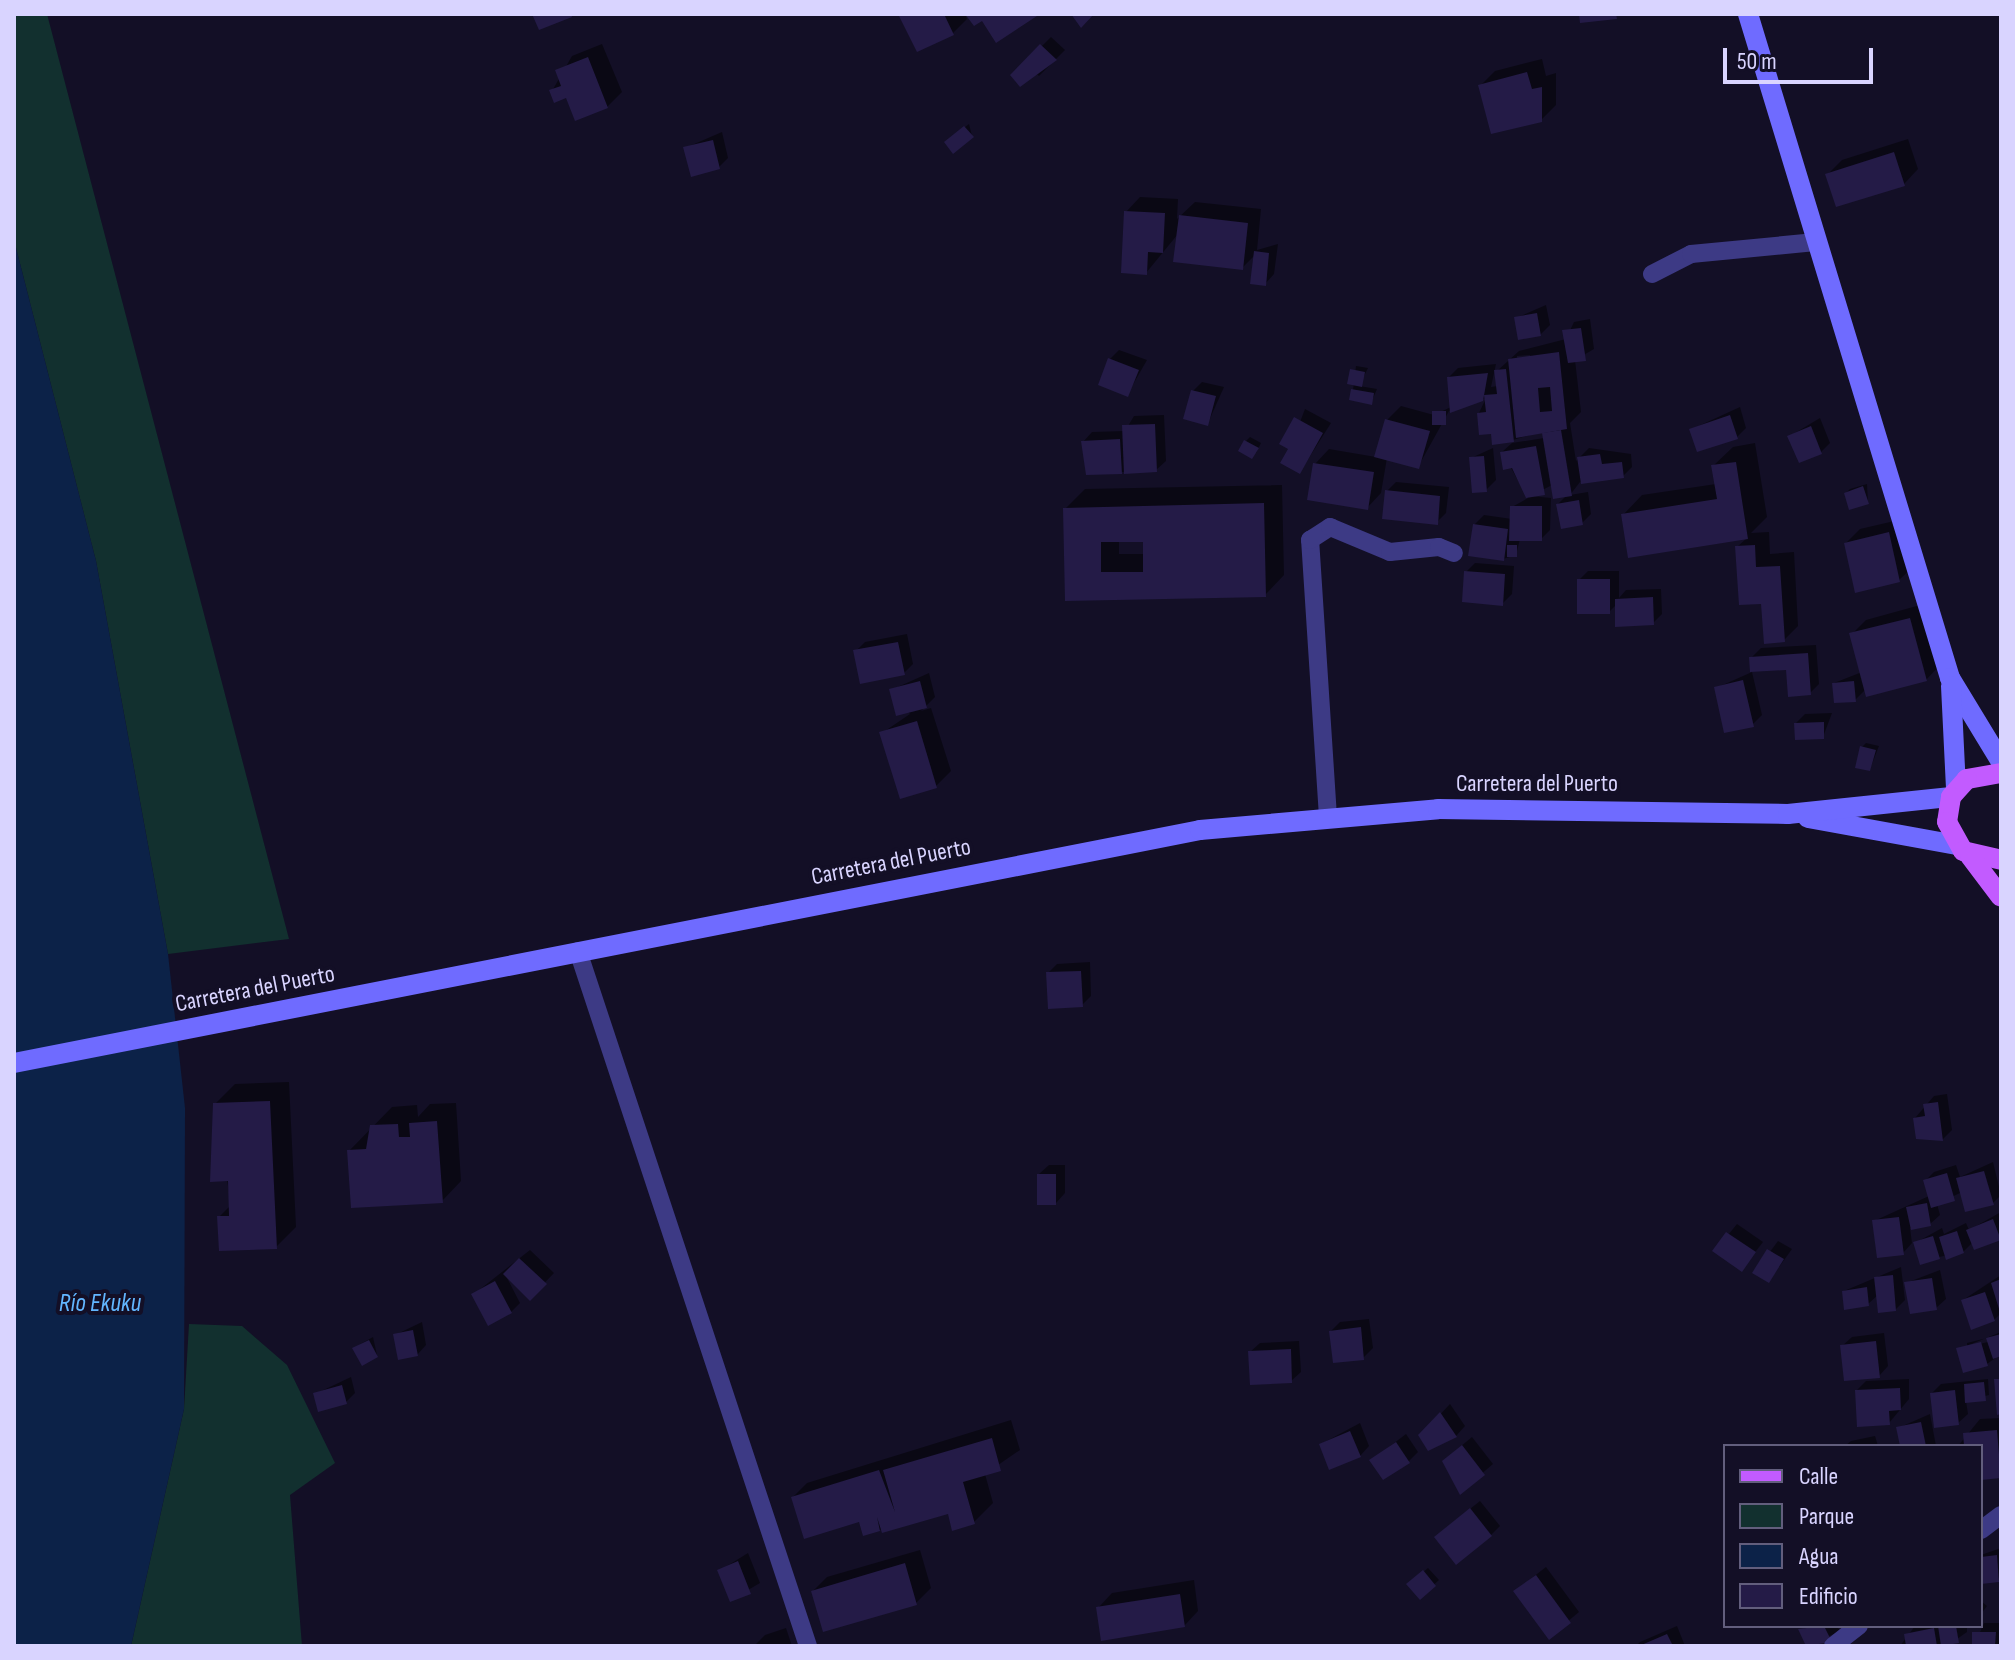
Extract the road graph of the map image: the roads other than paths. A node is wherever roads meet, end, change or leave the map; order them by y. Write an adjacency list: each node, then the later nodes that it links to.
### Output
1 (1748, 14): 2 (main road)
2 (1815, 242): 3 (street); 5 (main road)
3 (1652, 274)
4 (1454, 553): 10 (street)
5 (1950, 678): 6 (main road); 8 (main road)
6 (2001, 762)
7 (2001, 773): 8 (main road)
8 (1954, 793): 9 (main road, Carretera del Puerto); 11 (main road)
9 (1788, 814): 10 (main road, Carretera del Puerto); 11 (main road, Carretera del Puerto)
10 (1328, 817): 14 (main road, Carretera del Puerto)
11 (1964, 851): 12 (main road); 13 (main road)
12 (2001, 860)
13 (2001, 897)
14 (578, 951): 15 (main road, Carretera del Puerto); 19 (street)
15 (14, 1063)
16 (2001, 1515): 17 (street)
17 (1983, 1528)
18 (1856, 1628): 20 (street)
19 (808, 1646)
20 (1833, 1646)

